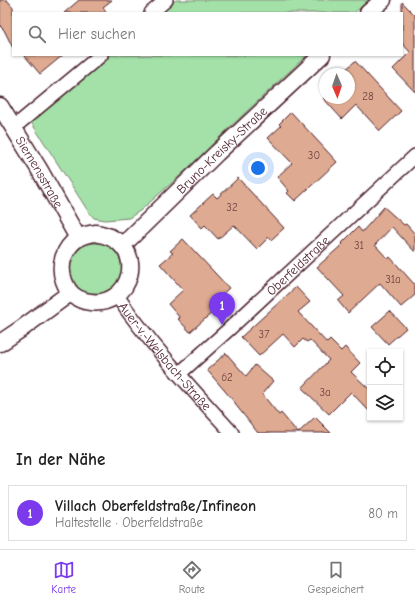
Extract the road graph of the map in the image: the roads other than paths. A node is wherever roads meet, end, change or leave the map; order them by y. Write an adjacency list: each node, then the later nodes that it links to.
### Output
1 (166, 0): 3 (street)
2 (383, 0): 4 (street)
3 (153, 12)
4 (369, 12)
5 (100, 56): 8 (street)
6 (321, 56): 11 (street, Bruno-Kreisky-Straße)
7 (0, 106): 8 (street, Siemensstraße)
8 (13, 128): 10 (street, Siemensstraße)
9 (415, 156): 15 (street, Oberfeldstraße)
10 (78, 238): 11 (street); 12 (street)
11 (123, 245): 13 (street)
12 (70, 293): 13 (street); 14 (street)
13 (117, 296): 15 (street, Auer-v.-Welsbach-Straße)
14 (0, 343)
15 (179, 374): 16 (street, Auer-v.-Welsbach-Straße)
16 (232, 433)

